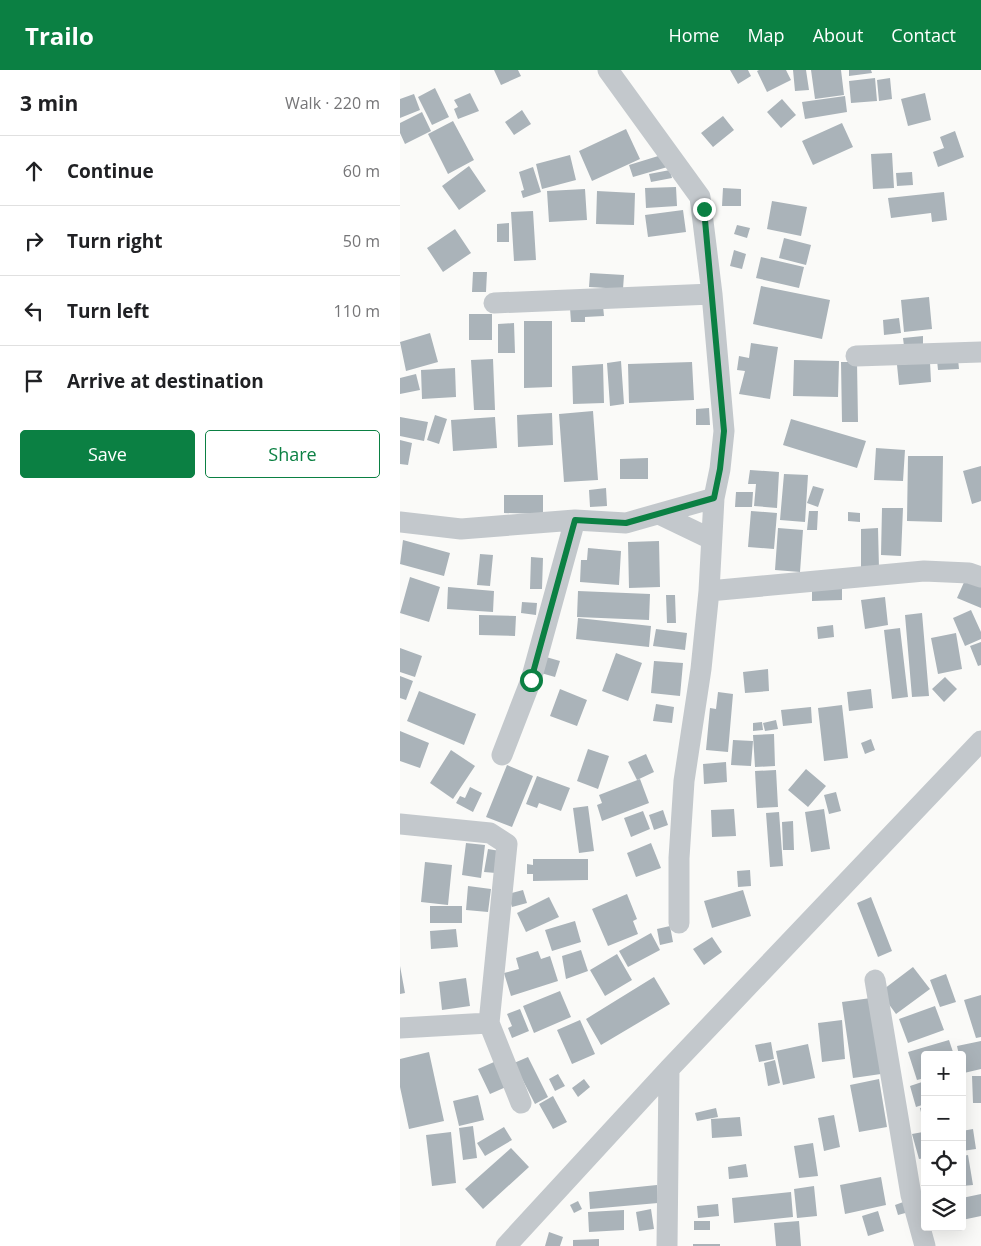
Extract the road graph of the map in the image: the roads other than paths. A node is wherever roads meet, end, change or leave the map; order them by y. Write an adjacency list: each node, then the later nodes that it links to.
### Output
1 (608, 70): 2 (street)
2 (712, 294): 3 (street); 6 (street)
3 (494, 303)
4 (981, 352): 5 (street)
5 (856, 356)
6 (714, 498): 7 (street); 10 (street)
7 (659, 514): 8 (street); 10 (street)
8 (575, 520): 9 (street); 14 (street)
9 (400, 522)
10 (712, 540): 12 (street)
11 (981, 577): 12 (street)
12 (709, 591): 16 (street)
13 (981, 742): 20 (street)
14 (502, 755)
15 (400, 824): 18 (street)
16 (679, 923)
17 (876, 980): 24 (street)
18 (489, 1023): 19 (street); 21 (street)
19 (400, 1028)
20 (669, 1069): 22 (street); 23 (street)
21 (521, 1103)
22 (506, 1246)
23 (667, 1246)
24 (925, 1246)

